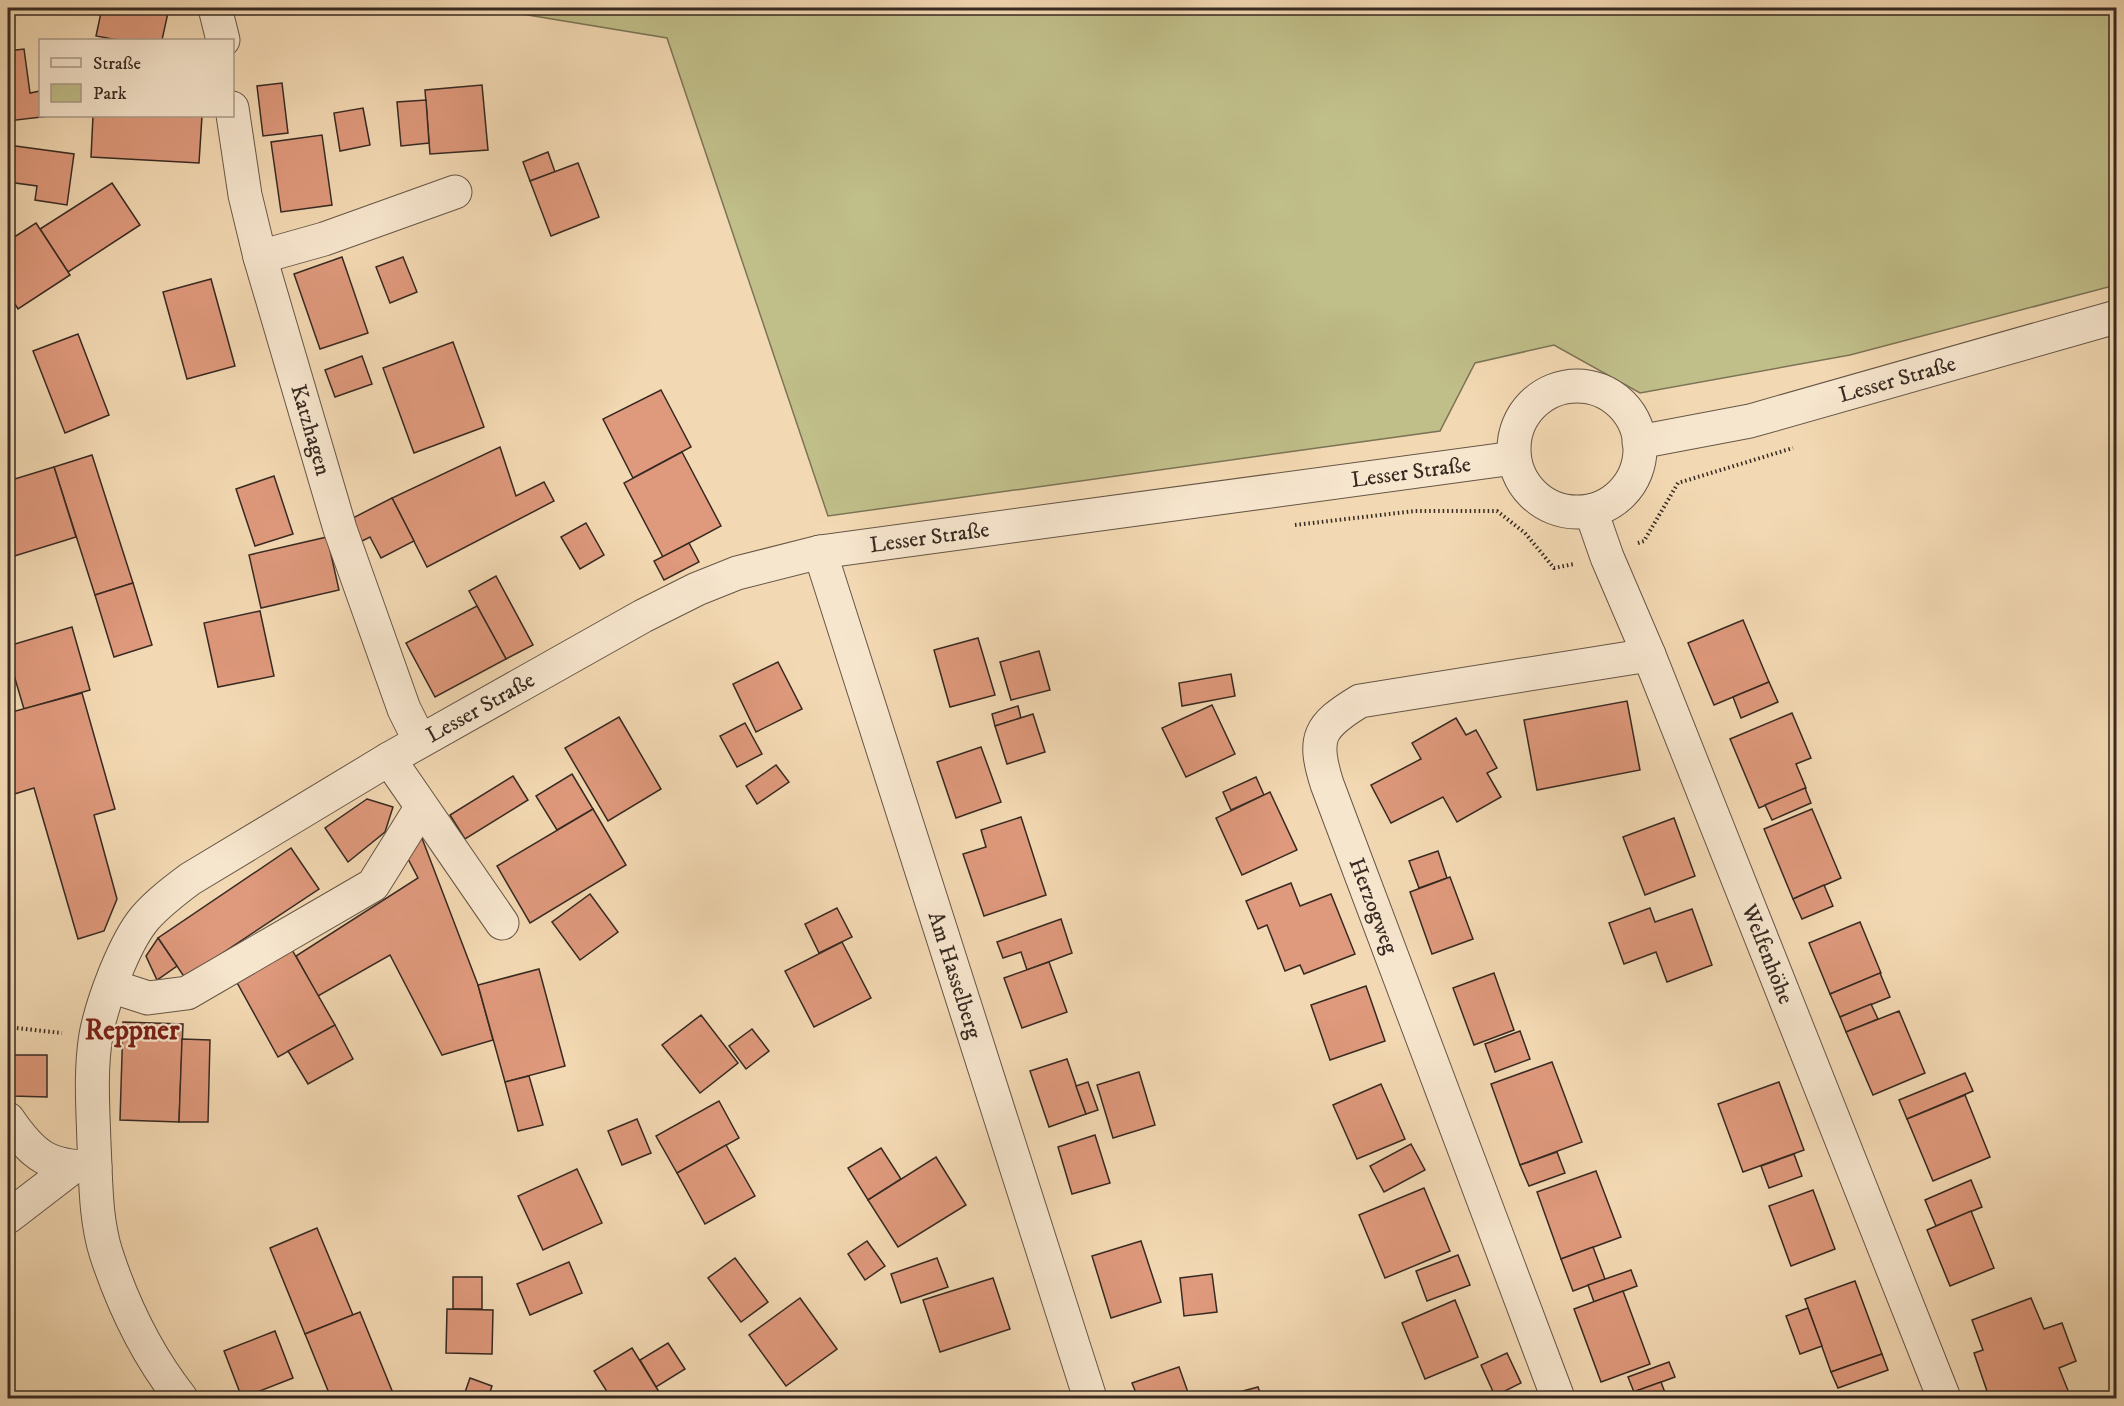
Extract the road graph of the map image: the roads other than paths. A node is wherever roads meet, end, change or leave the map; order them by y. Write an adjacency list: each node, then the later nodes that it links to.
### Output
1 (215, 8): 2 (street)
2 (223, 39)
3 (233, 117): 5 (street, Katzhagen)
4 (455, 192): 5 (street)
5 (260, 257): 12 (street, Katzhagen)
6 (2116, 317): 7 (street, Lesser Straße)
7 (1640, 442): 8 (street); 9 (street)
8 (1514, 458): 9 (street); 10 (street, Lesser Straße)
9 (1591, 511): 11 (street, Welfenhöhe)
10 (820, 552): 12 (street, Lesser Straße); 21 (street, Am Hasselberg)
11 (1649, 655): 22 (street, Herzogweg); 23 (street, Welfenhöhe)
12 (420, 741): 13 (street, Lesser Straße)
13 (389, 759): 14 (street); 16 (street, Lesser Straße)
14 (421, 808): 15 (street); 16 (street)
15 (501, 923)
16 (111, 986): 18 (street, Lesser Straße)
17 (8, 1119): 18 (street)
18 (84, 1167): 19 (street); 20 (street, Lesser Straße)
19 (8, 1217)
20 (181, 1398)
21 (1090, 1398)
22 (1558, 1398)
23 (1944, 1398)

